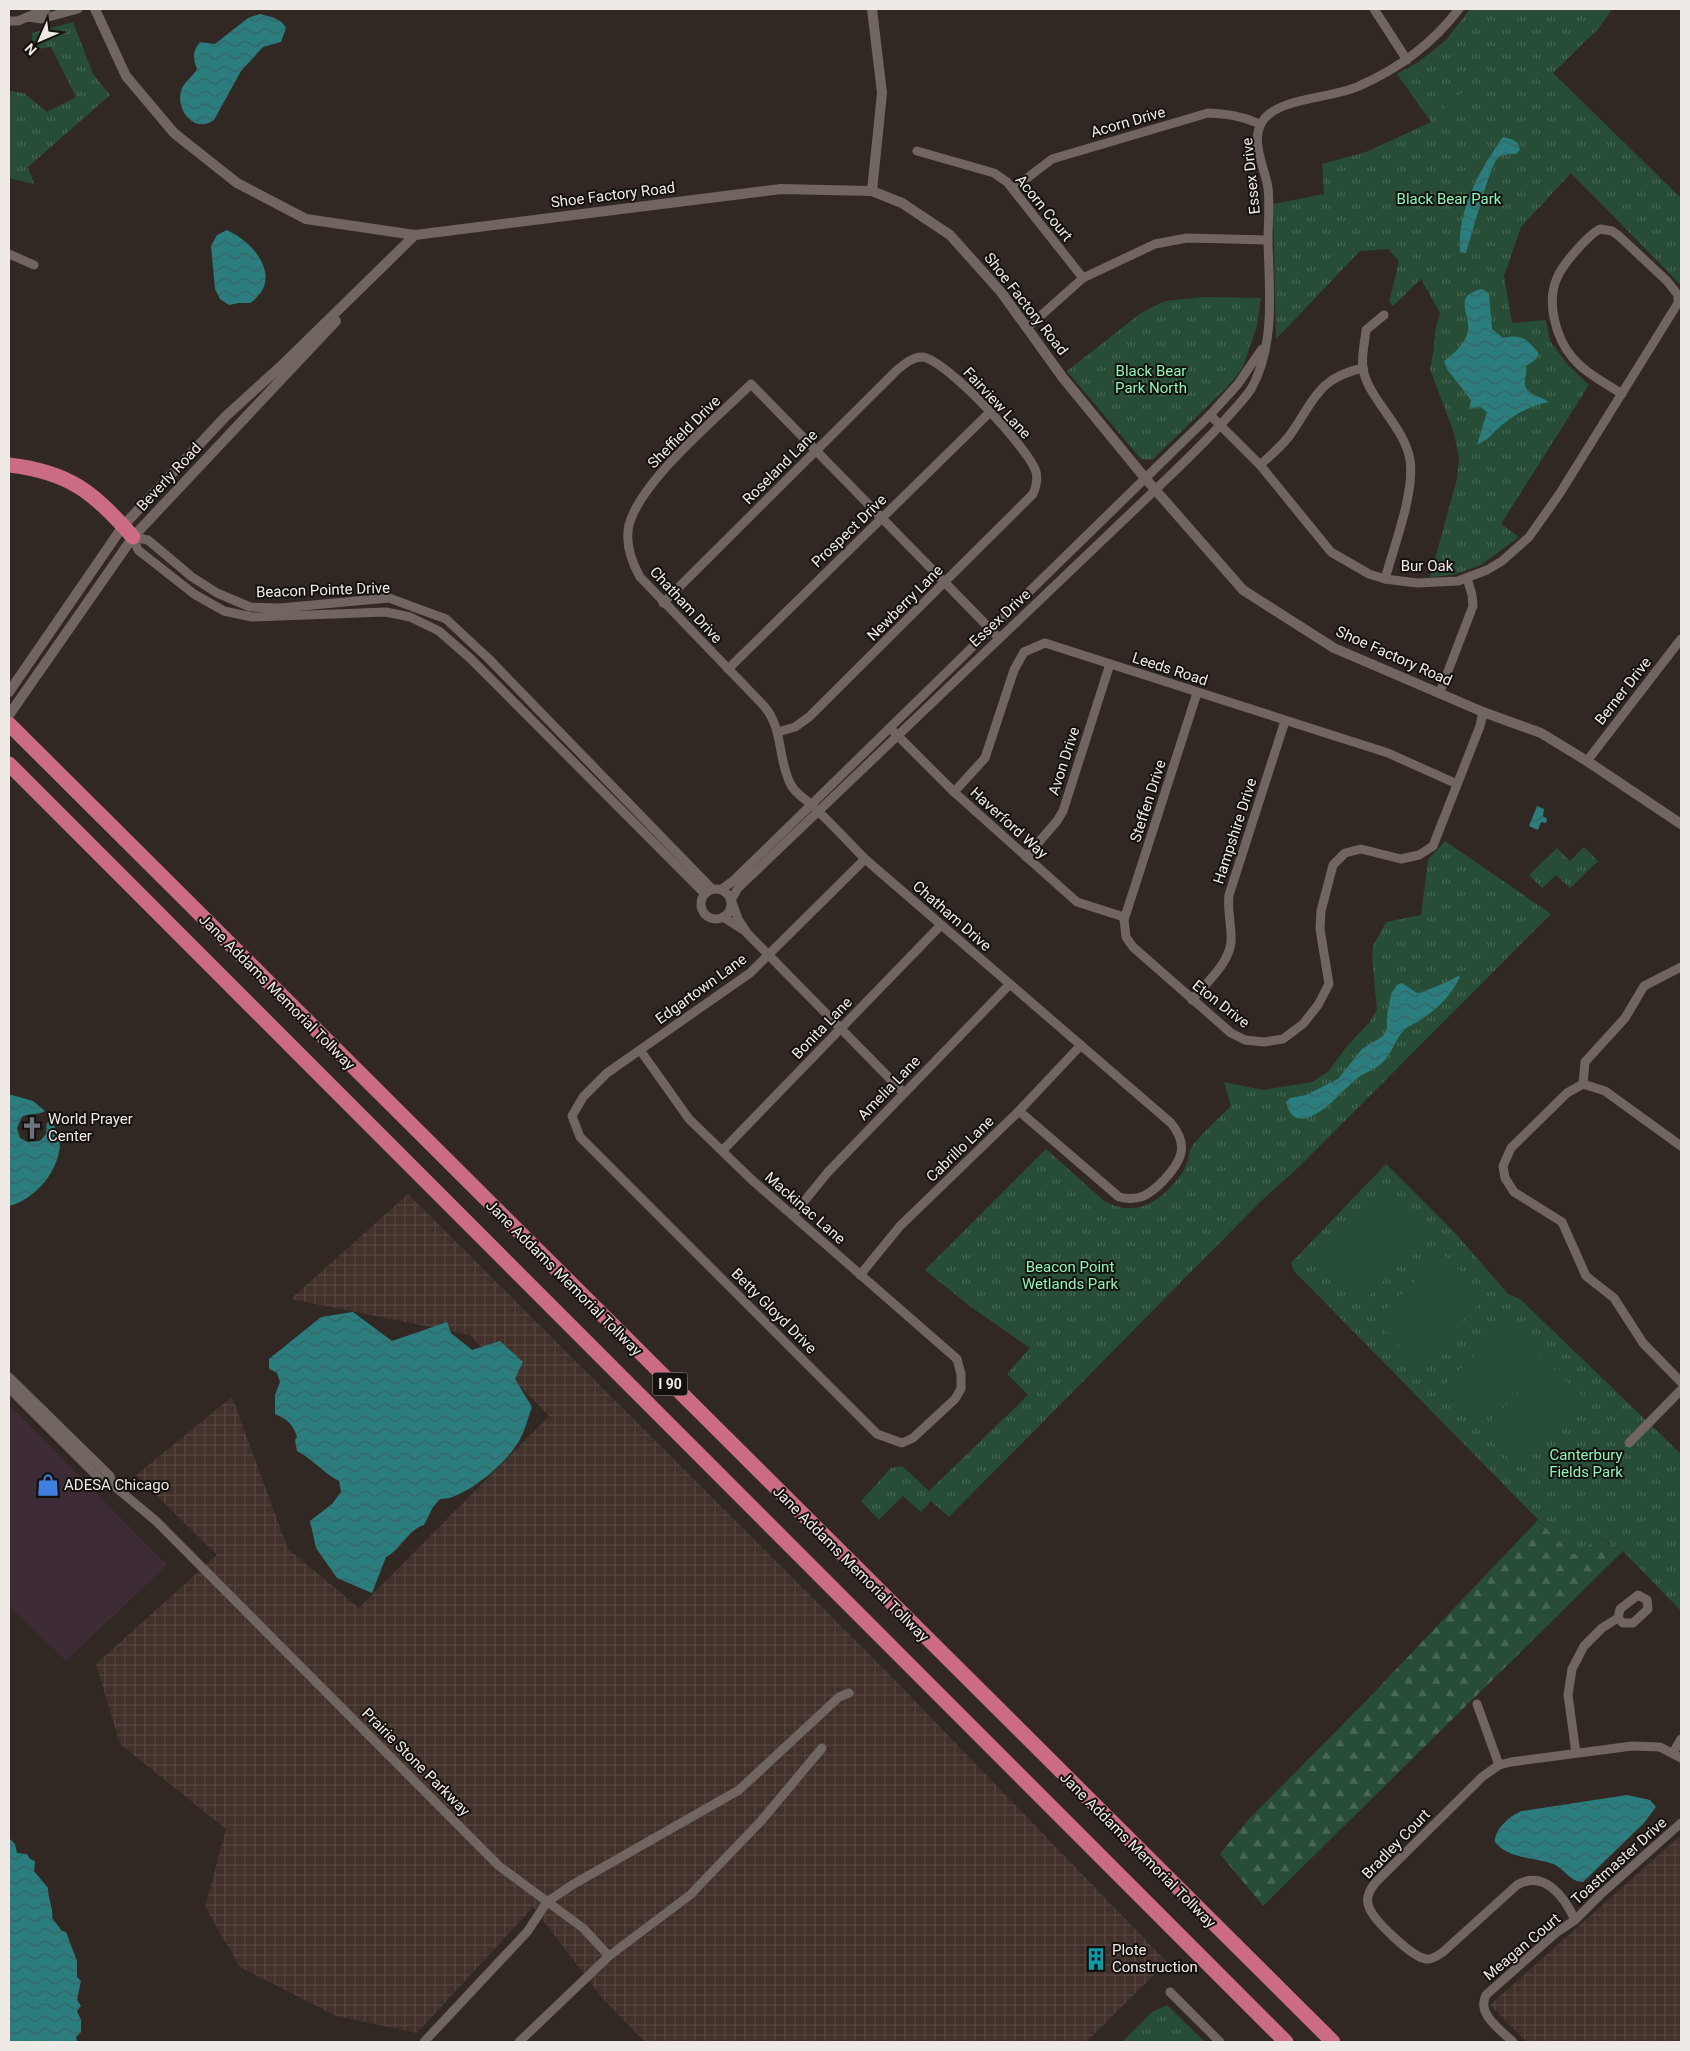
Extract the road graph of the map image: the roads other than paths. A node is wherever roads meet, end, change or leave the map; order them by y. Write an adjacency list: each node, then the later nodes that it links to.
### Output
1 (46, 9): 7 (street)
2 (78, 9): 7 (street)
3 (95, 9): 14 (street, Shoe Factory Road)
4 (872, 9): 13 (street)
5 (1374, 9): 9 (street)
6 (1460, 9): 9 (street, Essex Drive)
7 (27, 13): 8 (street)
8 (9, 21)
9 (1407, 60): 10 (street, Essex Drive)
10 (1260, 124): 12 (street, Acorn Drive); 15 (street, Essex Drive)
11 (917, 151): 12 (street, Acorn Court)
12 (1013, 189): 19 (street, Acorn Court)
13 (872, 191): 14 (street, Shoe Factory Road); 21 (street, Shoe Factory Road)
14 (415, 235): 18 (street, Beverly Road)
15 (1268, 240): 19 (street); 22 (street, Essex Drive)
16 (9, 254): 17 (street)
17 (34, 266)
18 (374, 277): 37 (street, Beverly Road); 37 (street, Beverly Road)
19 (1083, 278): 21 (street)
20 (1384, 315): 24 (street)
21 (1027, 328): 32 (street, Shoe Factory Road)
22 (1266, 342): 27 (street, Essex Drive); 28 (street, Essex Drive)
23 (922, 357): 26 (street, Fairview Lane); 29 (street, Roseland Lane)
24 (1363, 368): 31 (street); 39 (street)
25 (1622, 394): 25 (street, Bur Oak); 38 (street, Bur Oak)
26 (990, 412): 33 (street, Fairview Lane); 36 (street, Prospect Drive)
27 (1210, 415): 28 (street, Bur Oak); 32 (street, Essex Drive)
28 (1220, 426): 31 (street, Bur Oak); 34 (street, Essex Drive)
29 (816, 450): 35 (street, Sheffield Drive); 36 (street); 41 (street, Roseland Lane)
30 (9, 465): 37 (highway)
31 (1260, 465): 39 (street, Bur Oak)
32 (1144, 478): 34 (street, Shoe Factory Road); 44 (street, Essex Drive)
33 (1037, 480): 40 (street, Newberry Lane)
34 (1155, 490): 45 (street, Essex Drive); 50 (street, Shoe Factory Road)
35 (640, 502): 41 (street, Chatham Drive)
36 (882, 518): 40 (street); 48 (street, Prospect Drive)
37 (128, 532): 42 (street, Beacon Pointe Drive); 43 (street, Beacon Pointe Drive); 49 (street, Beverly Road); 53 (street, Beverly Road)
38 (1467, 578): 39 (street, Bur Oak); 50 (street)
39 (1385, 579)
40 (945, 583): 44 (street); 56 (street, Newberry Lane)
41 (663, 604): 48 (street, Chatham Drive)
42 (425, 611): 43 (street); 67 (street, Beacon Pointe Drive)
43 (420, 622): 67 (street, Beacon Pointe Drive)
44 (991, 629): 45 (street); 57 (street, Essex Drive)
45 (999, 638): 57 (street, Essex Drive)
46 (1681, 639): 58 (street, Berner Drive)
47 (1110, 664): 51 (street, Leeds Road); 61 (street, Leeds Road); 64 (street, Avon Drive)
48 (728, 669): 56 (street, Chatham Drive)
49 (10, 691)
50 (1440, 692): 52 (street, Shoe Factory Road)
51 (1197, 693): 54 (street, Leeds Road); 70 (street, Steffen Drive)
52 (1484, 712): 58 (street, Shoe Factory Road); 60 (street, Eton Drive)
53 (9, 715)
54 (1285, 721): 60 (street, Leeds Road); 76 (street, Hampshire Drive)
55 (9, 724): 112 (highway, Jane Addams Memorial Tollway / I 90)
56 (778, 732): 62 (street, Chatham Drive)
57 (893, 732): 61 (street, Haverford Way); 62 (street, Essex Drive)
58 (1587, 761): 63 (street, Shoe Factory Road)
59 (9, 764): 111 (highway, Jane Addams Memorial Tollway / I 90)
60 (1457, 784): 76 (street, Eton Drive)
61 (954, 792): 64 (street, Haverford Way)
62 (815, 808): 65 (street, Chatham Drive); 66 (street, Essex Drive); 68 (street, Essex Drive)
63 (1681, 824)
64 (1026, 857): 70 (street, Haverford Way)
65 (864, 859): 71 (street, Chatham Drive); 73 (street, Edgartown Lane)
66 (722, 889): 67 (street); 68 (street)
67 (708, 891): 69 (street)
68 (731, 901): 69 (street); 72 (street)
69 (723, 917): 72 (street)
70 (1124, 917): 76 (street, Eton Drive)
71 (941, 925): 75 (street, Chatham Drive); 77 (street, Bonita Lane)
72 (747, 932): 73 (street)
73 (768, 954): 77 (street); 79 (street, Edgartown Lane)
74 (1681, 967): 80 (street)
75 (1010, 984): 78 (street, Chatham Drive); 81 (street, Amelia Lane)
76 (1192, 1000)
77 (841, 1028): 81 (street); 85 (street, Bonita Lane)
78 (1081, 1045): 82 (street, Cabrillo Lane); 82 (street, Chatham Drive)
79 (640, 1050): 83 (street, Edgartown Lane); 85 (street, Mackinac Lane)
80 (1583, 1084): 84 (street); 90 (street)
81 (903, 1092): 86 (street, Amelia Lane)
82 (1019, 1111): 87 (street, Cabrillo Lane)
83 (572, 1116): 88 (street, Betty Gloyd Drive)
84 (1681, 1146)
85 (723, 1150): 86 (street, Mackinac Lane)
86 (793, 1215): 87 (street, Mackinac Lane)
87 (860, 1275): 88 (street, Mackinac Lane)
88 (962, 1374)
89 (9, 1377): 94 (street, Prairie Stone Parkway)
90 (1681, 1382)
91 (9, 1388): 94 (street)
92 (1681, 1390): 93 (street)
93 (1629, 1443)
94 (113, 1485): 104 (street, Prairie Stone Parkway)
95 (1618, 1618): 100 (street)
96 (849, 1693): 104 (street)
97 (1477, 1704): 102 (street)
98 (1681, 1738): 101 (street)
99 (822, 1748): 106 (street)
100 (1576, 1753): 101 (street, Bradley Court); 102 (street, Bradley Court)
101 (1677, 1755)
102 (1499, 1765): 105 (street, Bradley Court)
103 (1681, 1823): 105 (street, Toastmaster Drive)
104 (547, 1902): 106 (street, Prairie Stone Parkway); 108 (street)
105 (1575, 1920): 113 (street, Meagan Court)
106 (609, 1956): 109 (street)
107 (1170, 1992): 110 (street)
108 (424, 2042)
109 (519, 2042)
110 (1220, 2042)
111 (1286, 2042)
112 (1333, 2042)
113 (1513, 2042)

